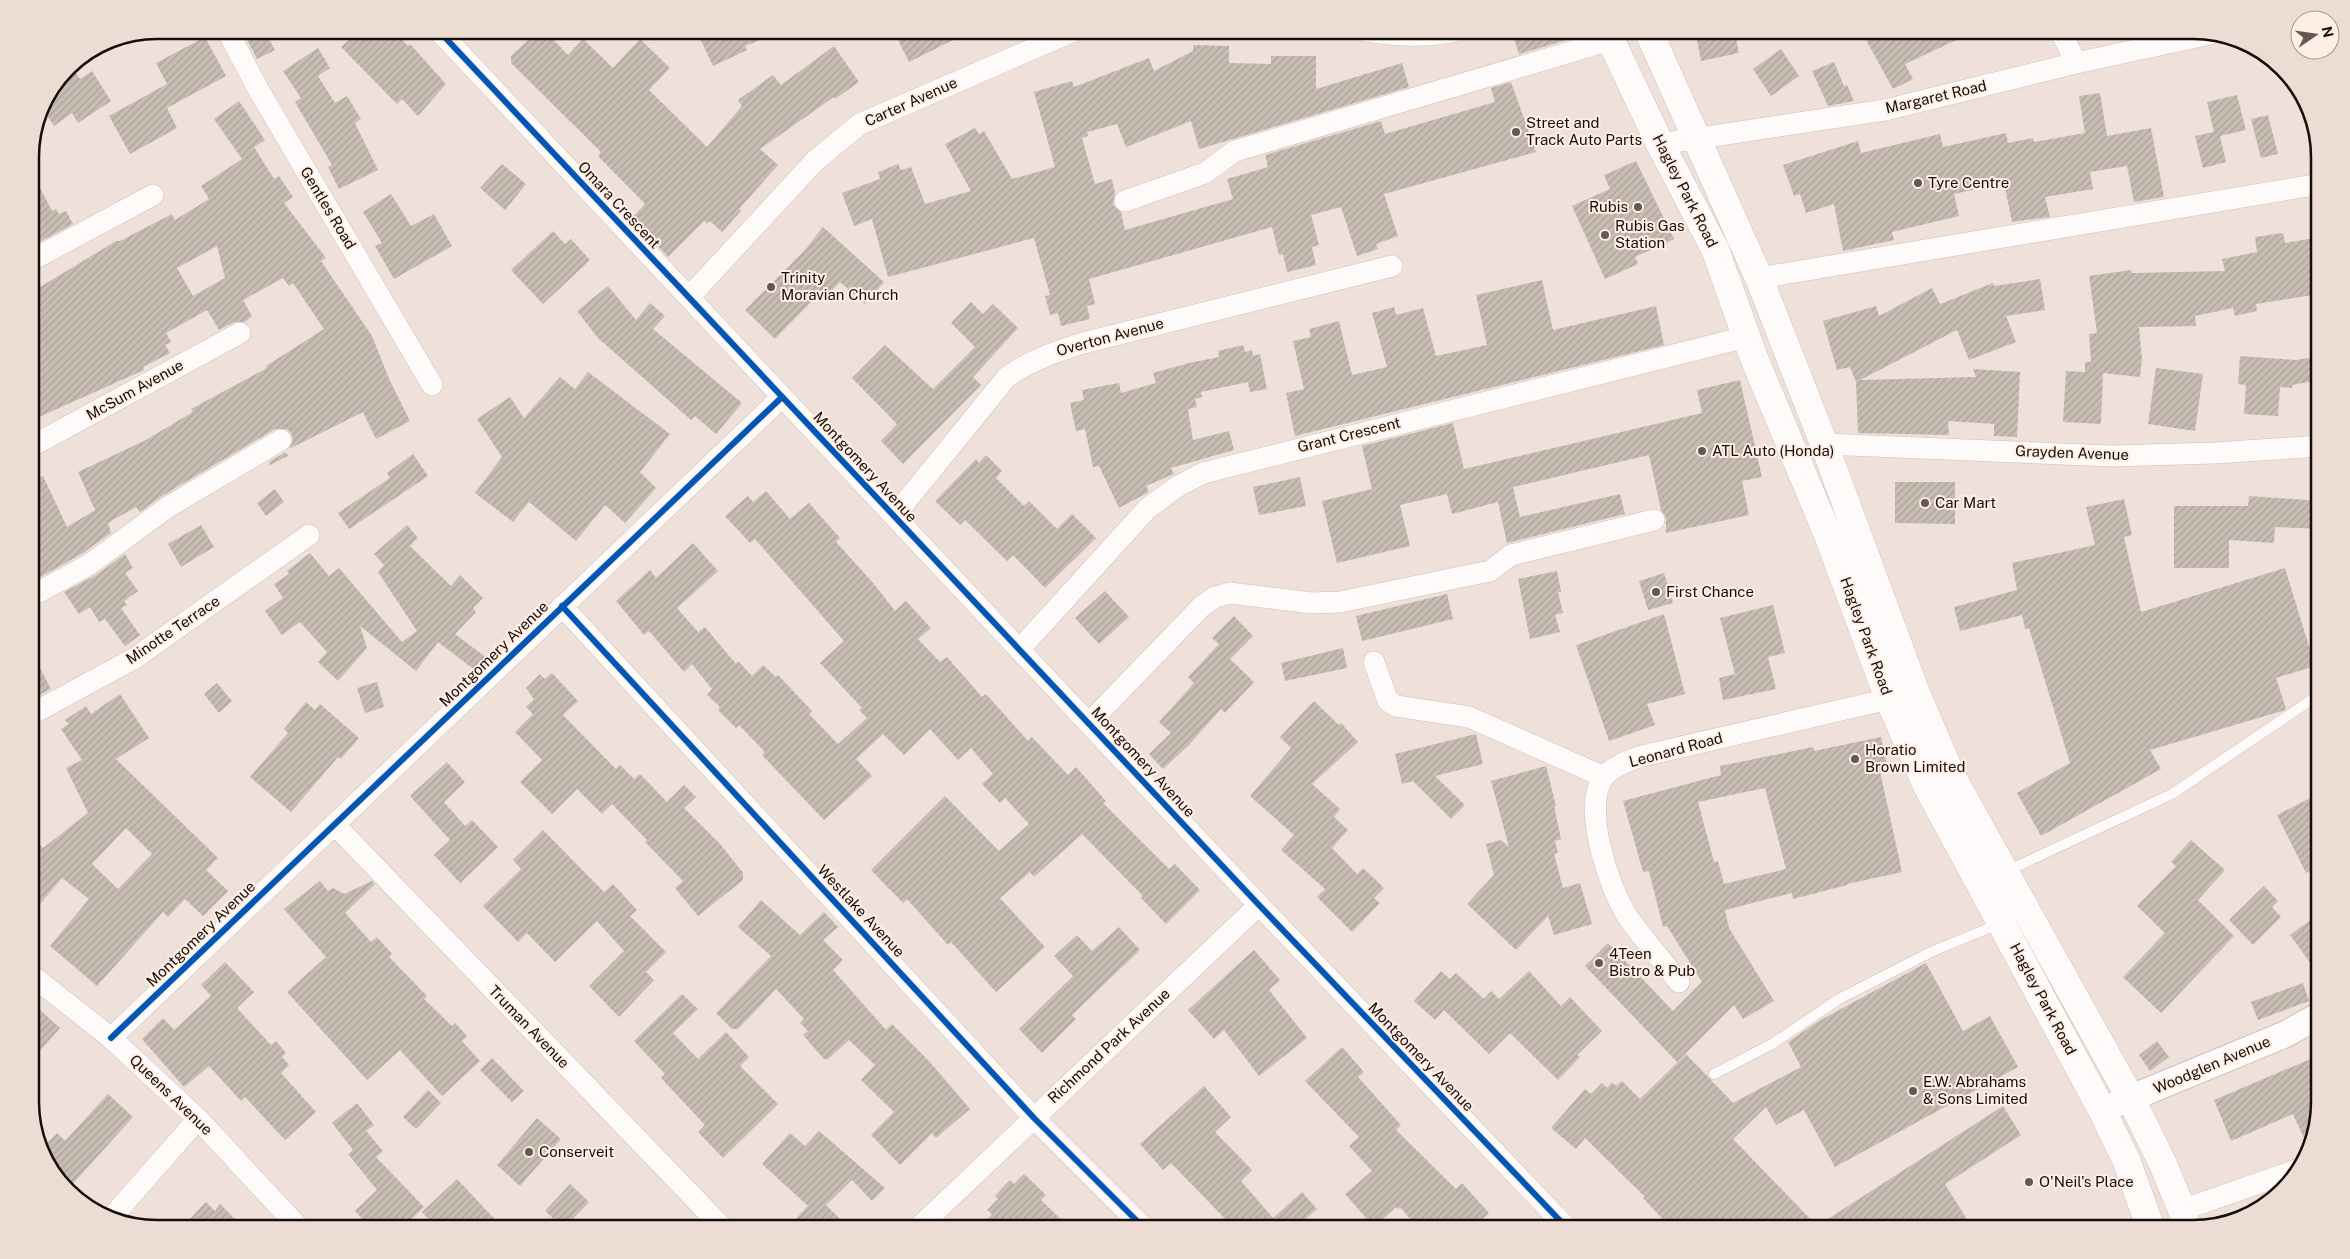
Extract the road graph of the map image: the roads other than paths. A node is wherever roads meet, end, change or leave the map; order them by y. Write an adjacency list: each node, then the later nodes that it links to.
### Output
1 (233, 39): 21 (street, Gentles Road)
2 (446, 39): 18 (street, Omara Crescent)
3 (1055, 39): 18 (street, Carter Avenue)
4 (1596, 39): 14 (street)
5 (1611, 39): 11 (main road, Hagley Park Road)
6 (1652, 39): 10 (main road, Hagley Park Road)
7 (2064, 39): 9 (street)
8 (2187, 39): 9 (street, Margaret Road)
9 (2076, 63): 10 (street, Margaret Road)
10 (1696, 138): 11 (street, Margaret Road); 17 (main road, Hagley Park Road)
11 (1660, 144): 20 (main road, Hagley Park Road)
12 (2311, 186): 17 (street)
13 (153, 195): 15 (street)
14 (1124, 201)
15 (39, 257)
16 (1392, 266): 27 (street, Overton Avenue)
17 (1759, 278): 25 (main road, Hagley Park Road)
18 (689, 297): 22 (street, Omara Crescent)
19 (240, 333): 24 (street, McSum Avenue)
20 (1746, 337): 32 (street, Grant Crescent); 34 (main road, Hagley Park Road)
21 (432, 385)
22 (782, 396): 27 (street, Montgomery Avenue); 31 (street, Montgomery Avenue)
23 (281, 440): 30 (street)
24 (39, 442)
25 (1824, 444): 26 (street, Grayden Avenue); 40 (main road, Hagley Park Road)
26 (2311, 447)
27 (894, 516): 32 (street, Montgomery Avenue)
28 (1654, 520): 37 (street)
29 (309, 535): 36 (street, Minotte Terrace)
30 (39, 592)
31 (562, 606): 39 (street, Montgomery Avenue); 50 (street, Westlake Avenue)
32 (1019, 650): 37 (street, Montgomery Avenue)
33 (1374, 662): 38 (street)
34 (1889, 699): 38 (street, Leonard Road); 42 (main road, Hagley Park Road)
35 (2311, 700): 40 (lane)
36 (39, 710)
37 (1089, 723): 41 (street, Montgomery Avenue)
38 (1604, 777): 44 (street)
39 (334, 824): 46 (street, Montgomery Avenue); 55 (street, Truman Avenue)
40 (2006, 872): 48 (main road, Hagley Park Road)
41 (1259, 905): 50 (street, Richmond Park Avenue); 58 (street, Montgomery Avenue)
42 (2002, 923): 47 (lane); 49 (main road, Hagley Park Road)
43 (39, 981): 46 (street, Queens Avenue)
44 (1678, 982)
45 (2311, 1020): 48 (street, Woodglen Avenue)
46 (111, 1038): 51 (street, Queens Avenue)
47 (1714, 1074)
48 (2131, 1099): 49 (street, Woodglen Avenue); 60 (main road, Hagley Park Road)
49 (2102, 1110): 59 (main road, Hagley Park Road)
50 (1034, 1118): 56 (street, Richmond Park Avenue); 57 (street, Westlake Avenue)
51 (198, 1119): 53 (street); 54 (street, Queens Avenue)
52 (2286, 1174): 60 (street)
53 (116, 1213)
54 (292, 1220)
55 (715, 1220)
56 (926, 1220)
57 (1136, 1220)
58 (1559, 1220)
59 (2148, 1220)
60 (2185, 1220)

